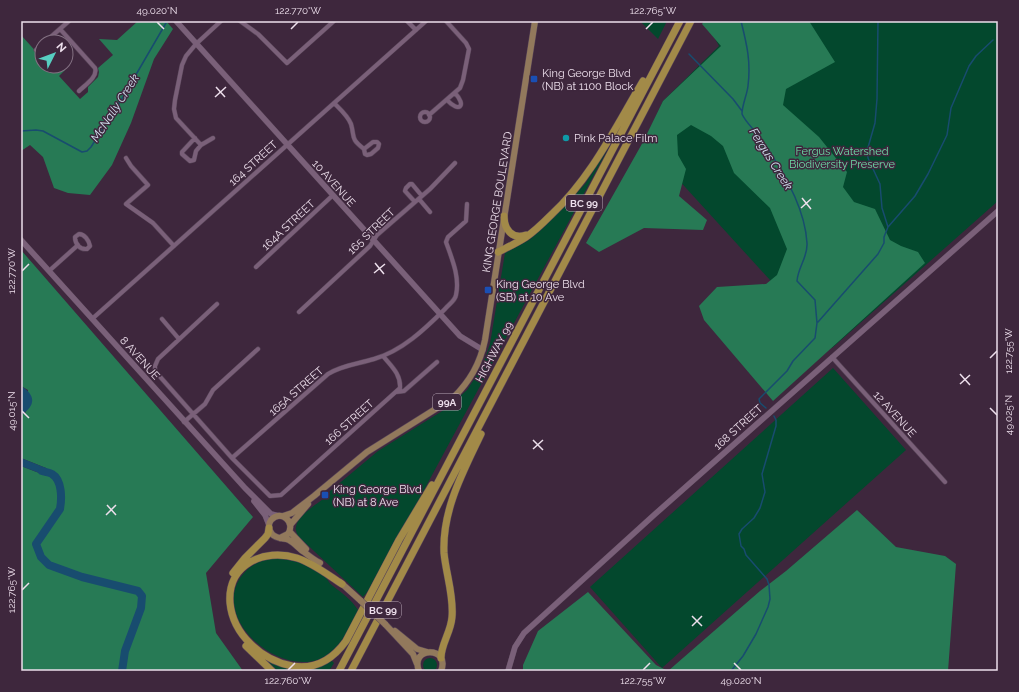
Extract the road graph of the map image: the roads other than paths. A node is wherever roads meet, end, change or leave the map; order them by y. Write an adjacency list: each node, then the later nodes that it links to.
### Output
1 (69, 21): 12 (street)
2 (176, 21): 15 (main road, 10 AVENUE)
3 (221, 21): 15 (street)
4 (240, 21): 5 (street)
5 (334, 21)
6 (407, 21): 13 (street)
7 (426, 21): 13 (street, 164 STREET)
8 (446, 21): 17 (street)
9 (535, 21): 33 (main road, KING GEORGE BOULEVARD / 99A)
10 (691, 21): 50 (highway, HIGHWAY 99 / BC 99)
11 (678, 24): 34 (highway); 54 (highway, HIGHWAY 99 / BC 99)
12 (60, 29): 14 (street); 16 (street)
13 (416, 30): 19 (street, 164 STREET)
14 (54, 34)
15 (196, 44): 21 (street); 24 (main road, 10 AVENUE)
16 (79, 91)
17 (455, 93): 18 (street); 18 (street)
18 (447, 100): 20 (street)
19 (334, 103): 24 (street, 164 STREET); 25 (street)
20 (429, 115)
21 (195, 138): 23 (street); 23 (street)
22 (213, 138): 23 (street)
23 (201, 145)
24 (286, 145): 28 (main road, 10 AVENUE); 38 (street, 164 STREET)
25 (364, 149)
26 (126, 158): 38 (street)
27 (455, 163): 29 (street, 165 STREET)
28 (332, 196): 36 (main road, 10 AVENUE); 40 (street, 164A STREET)
29 (419, 199): 32 (street); 36 (street, 165 STREET)
30 (467, 204): 44 (street, 165A STREET)
31 (998, 210): 52 (main road, 168 STREET)
32 (430, 212)
33 (504, 216): 34 (highway); 39 (main road, KING GEORGE BOULEVARD / 99A)
34 (536, 229): 39 (highway)
35 (21, 240): 41 (main road, 8 AVENUE)
36 (373, 241): 43 (street, 165 STREET); 44 (main road, 10 AVENUE)
37 (78, 245): 41 (street)
38 (174, 246): 45 (street, 164 STREET)
39 (498, 252): 49 (main road, KING GEORGE BOULEVARD / 99A)
40 (256, 267)
41 (49, 271): 45 (main road, 8 AVENUE)
42 (217, 304): 47 (street)
43 (299, 312)
44 (440, 315): 49 (main road, 10 AVENUE); 51 (street, 165A STREET)
45 (92, 319): 57 (main road, 8 AVENUE)
46 (162, 319): 47 (street)
47 (179, 338): 56 (street)
48 (258, 350): 56 (street)
49 (483, 350): 61 (main road, KING GEORGE BOULEVARD / 99A)
50 (518, 353): 71 (highway); 75 (highway, HIGHWAY 99 / BC 99)
51 (382, 356): 55 (street); 58 (street, 165A STREET)
52 (832, 357): 59 (street, 12 AVENUE); 78 (main road, 168 STREET)
53 (437, 362): 55 (street, 166 STREET)
54 (492, 378): 68 (highway); 74 (highway, HIGHWAY 99 / BC 99)
55 (396, 392): 58 (street, 166 STREET)
56 (193, 414): 57 (street); 58 (street)
57 (184, 422): 60 (main road, 8 AVENUE)
58 (232, 458)
59 (944, 482)
60 (244, 488): 62 (main road, 8 AVENUE); 64 (main road, 8 AVENUE)
61 (314, 496): 62 (main road, KING GEORGE BOULEVARD / 99A); 63 (main road, KING GEORGE BOULEVARD / 99A)
62 (281, 516): 63 (main road); 64 (main road)
63 (291, 524): 65 (main road)
64 (269, 526): 66 (main road); 73 (highway)
65 (290, 532): 66 (main road); 67 (main road)
66 (280, 538): 67 (main road)
67 (320, 563): 68 (main road)
68 (342, 584): 69 (main road, bridge)
69 (385, 624): 70 (main road); 72 (main road)
70 (427, 652): 71 (main road); 72 (main road)
71 (441, 658): 77 (main road)
72 (417, 664): 76 (main road)
73 (272, 671)
74 (339, 671)
75 (351, 671)
76 (419, 671)
77 (442, 671)
78 (508, 671)

